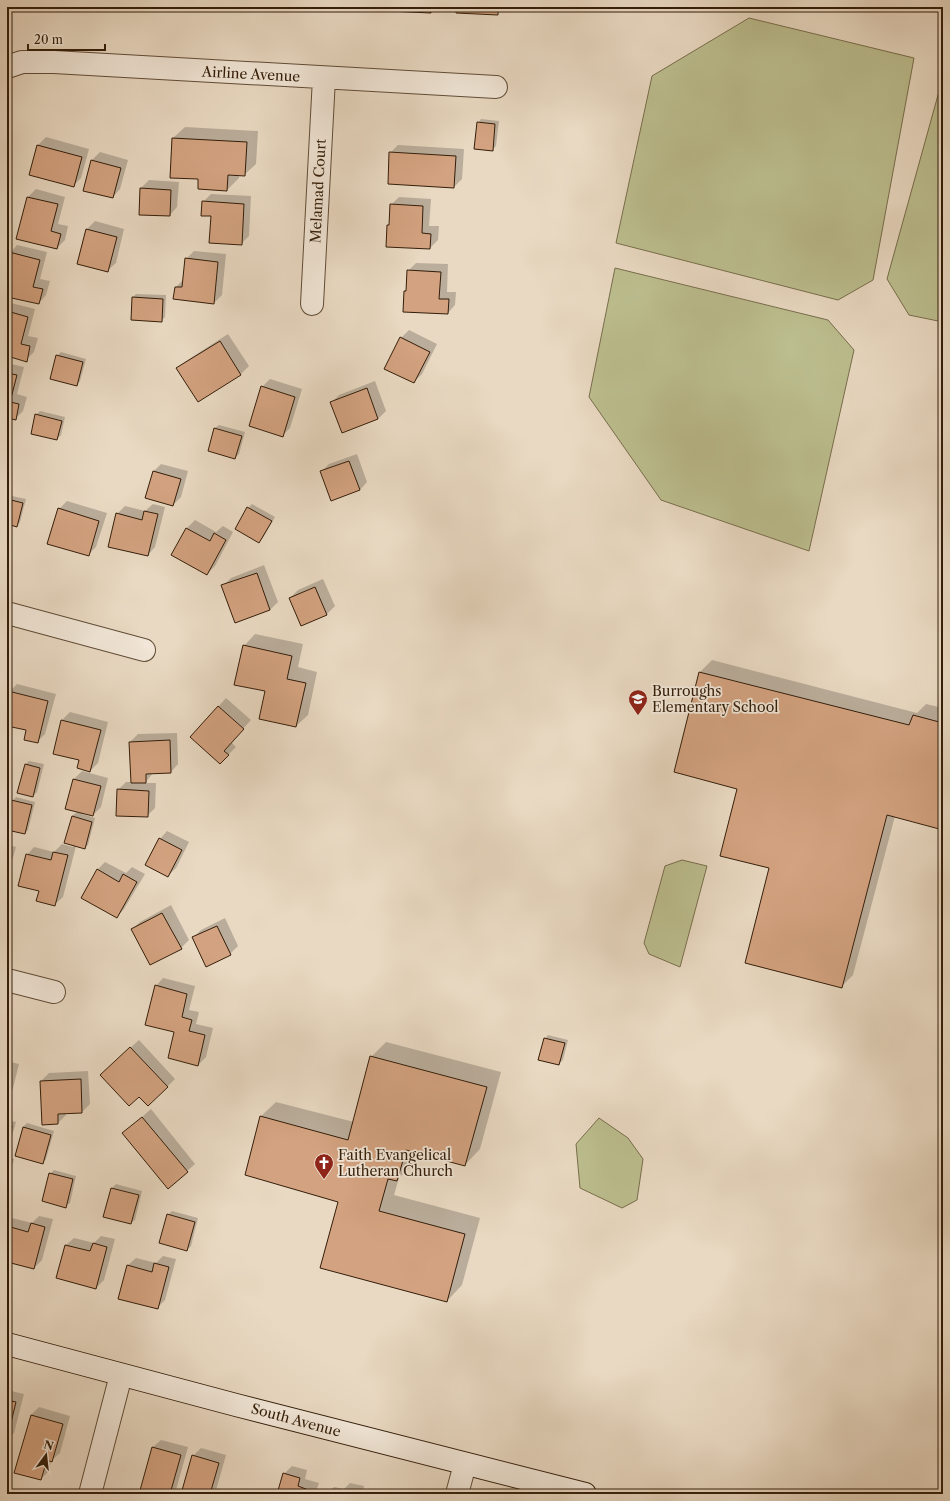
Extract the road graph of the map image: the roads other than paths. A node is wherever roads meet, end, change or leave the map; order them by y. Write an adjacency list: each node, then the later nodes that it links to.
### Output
1 (7, 67): 2 (street, Airline Avenue)
2 (324, 78): 3 (street, Airline Avenue); 4 (street, Melamad Court)
3 (496, 87)
4 (312, 304)
5 (7, 613): 6 (street)
6 (144, 650)
7 (7, 980): 8 (street)
8 (54, 992)
9 (7, 1344): 10 (street, South Avenue)
10 (120, 1375): 11 (street, South Avenue); 12 (street)
11 (465, 1464): 13 (street); 14 (street, South Avenue)
12 (90, 1494)
13 (457, 1494)
14 (585, 1494)

